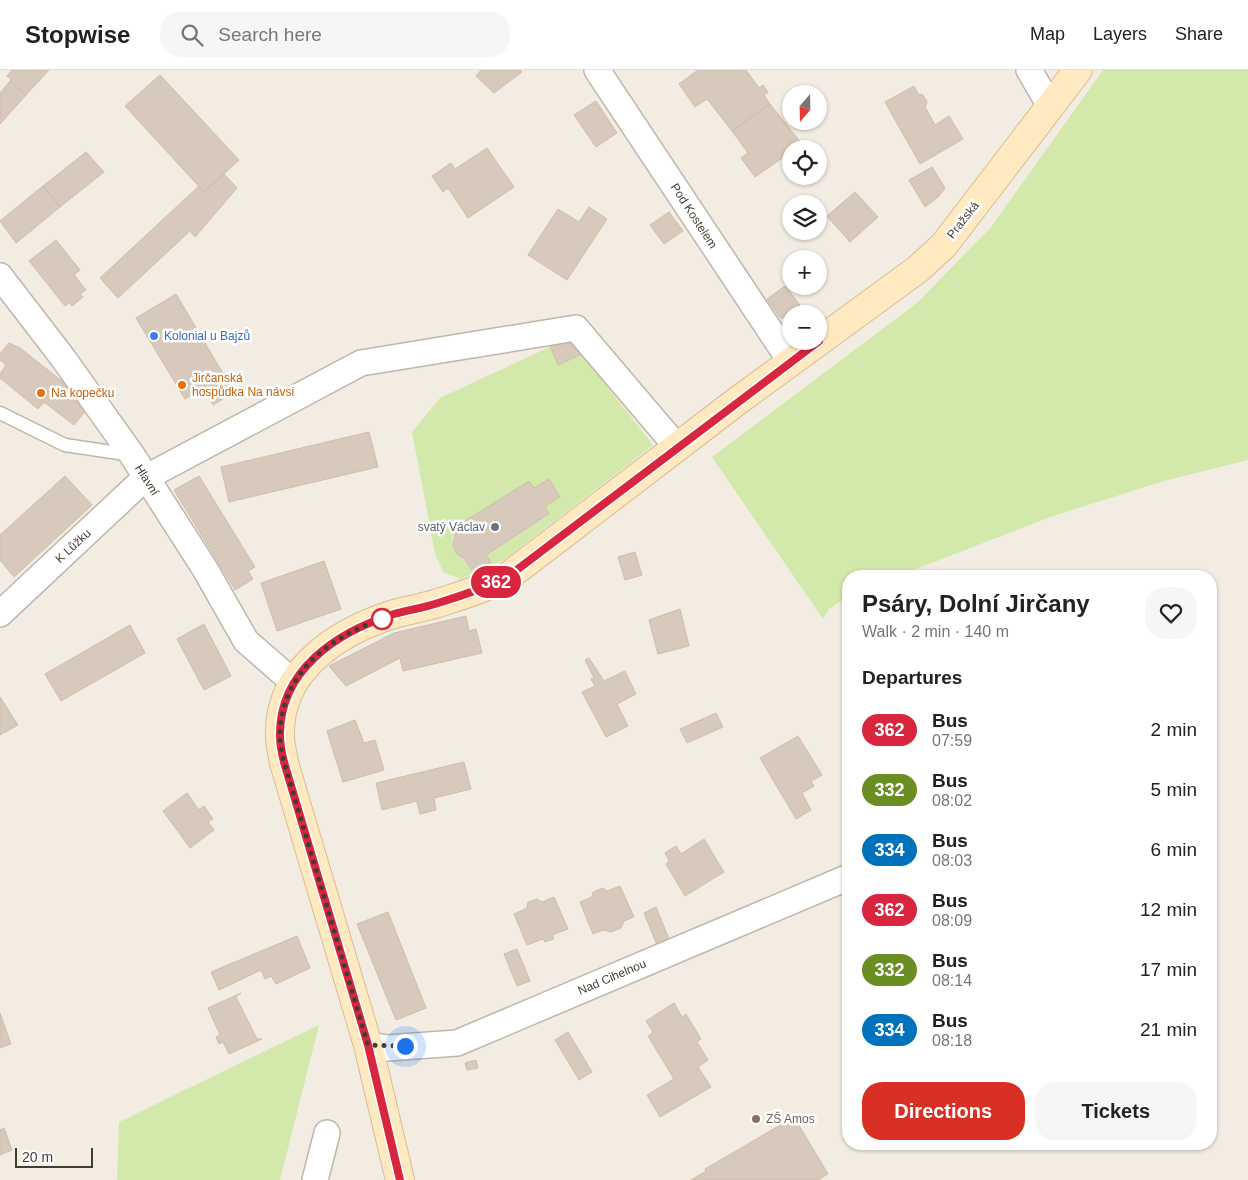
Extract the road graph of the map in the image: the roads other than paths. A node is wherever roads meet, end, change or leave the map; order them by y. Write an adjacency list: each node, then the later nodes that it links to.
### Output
1 (597, 70): 6 (street, Pod Kostelem)
2 (1029, 70): 4 (street)
3 (1078, 70): 4 (main road, Pražská)
4 (1050, 106): 6 (main road, Pražská)
5 (0, 276): 9 (street, Hlavní)
6 (790, 362): 8 (main road, Pražská)
7 (0, 413): 9 (lane)
8 (676, 447): 10 (street, K Lůžku); 12 (main road, Pražská)
9 (132, 455): 10 (street, Hlavní)
10 (145, 478): 11 (street, K Lůžku); 12 (street, Hlavní)
11 (0, 614)
12 (293, 682): 14 (main road, Pražská)
13 (842, 880): 14 (street, Nad Cihelnou)
14 (368, 1045): 17 (main road, Pražská)
15 (327, 1133): 16 (street)
16 (315, 1180)
17 (400, 1180)

